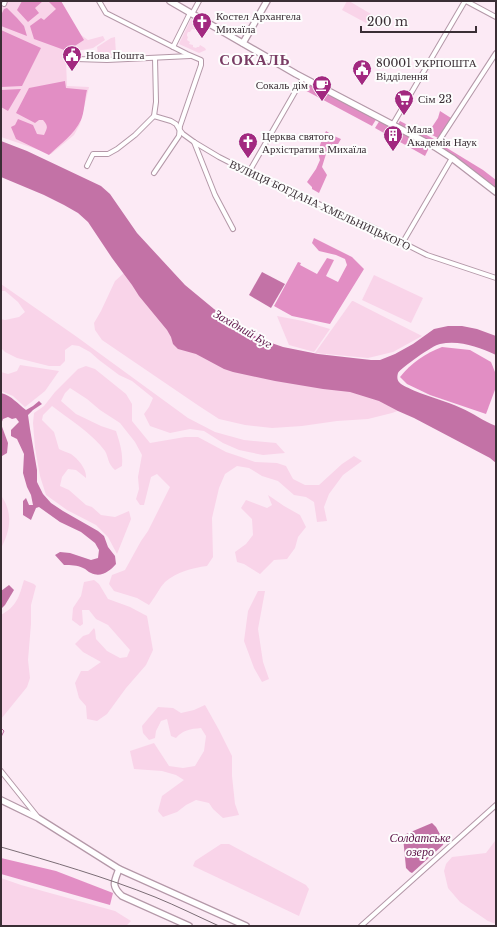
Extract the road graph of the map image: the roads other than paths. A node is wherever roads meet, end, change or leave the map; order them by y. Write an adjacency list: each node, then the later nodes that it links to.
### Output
1 (99, 1): 9 (street)
2 (170, 1): 6 (street)
3 (199, 1): 6 (street)
4 (266, 1): 8 (street)
5 (466, 1): 7 (street); 16 (street)
6 (191, 13): 8 (street); 9 (street)
7 (496, 17)
8 (243, 43): 14 (street)
9 (173, 47): 11 (street)
10 (496, 53): 19 (street)
11 (191, 56): 12 (street); 17 (street)
12 (155, 58): 13 (street); 15 (street)
13 (76, 59)
14 (303, 78): 16 (street); 22 (street)
15 (154, 116): 17 (street, ВУЛИЦЯ БОГДАНА ХМЕЛЬНИЦЬКОГО); 21 (street)
16 (393, 124): 19 (street)
17 (179, 129): 18 (street, ВУЛИЦЯ БОГДАНА ХМЕЛЬНИЦЬКОГО); 23 (street)
18 (194, 142): 22 (street, ВУЛИЦЯ БОГДАНА ХМЕЛЬНИЦЬКОГО); 25 (street)
19 (435, 147): 20 (street)
20 (452, 158): 24 (street); 26 (street)
21 (87, 166)
22 (249, 172): 26 (street, ВУЛИЦЯ БОГДАНА ХМЕЛЬНИЦЬКОГО)
23 (154, 173)
24 (496, 192)
25 (233, 229)
26 (403, 242): 27 (street, ВУЛИЦЯ БОГДАНА ХМЕЛЬНИЦЬКОГО)
27 (496, 278)
28 (1, 771): 31 (street)
29 (1, 800): 31 (street)
30 (496, 805): 35 (street)
31 (38, 818): 32 (street)
32 (119, 869): 33 (street); 34 (street)
33 (189, 926)
34 (246, 926)
35 (360, 926)

